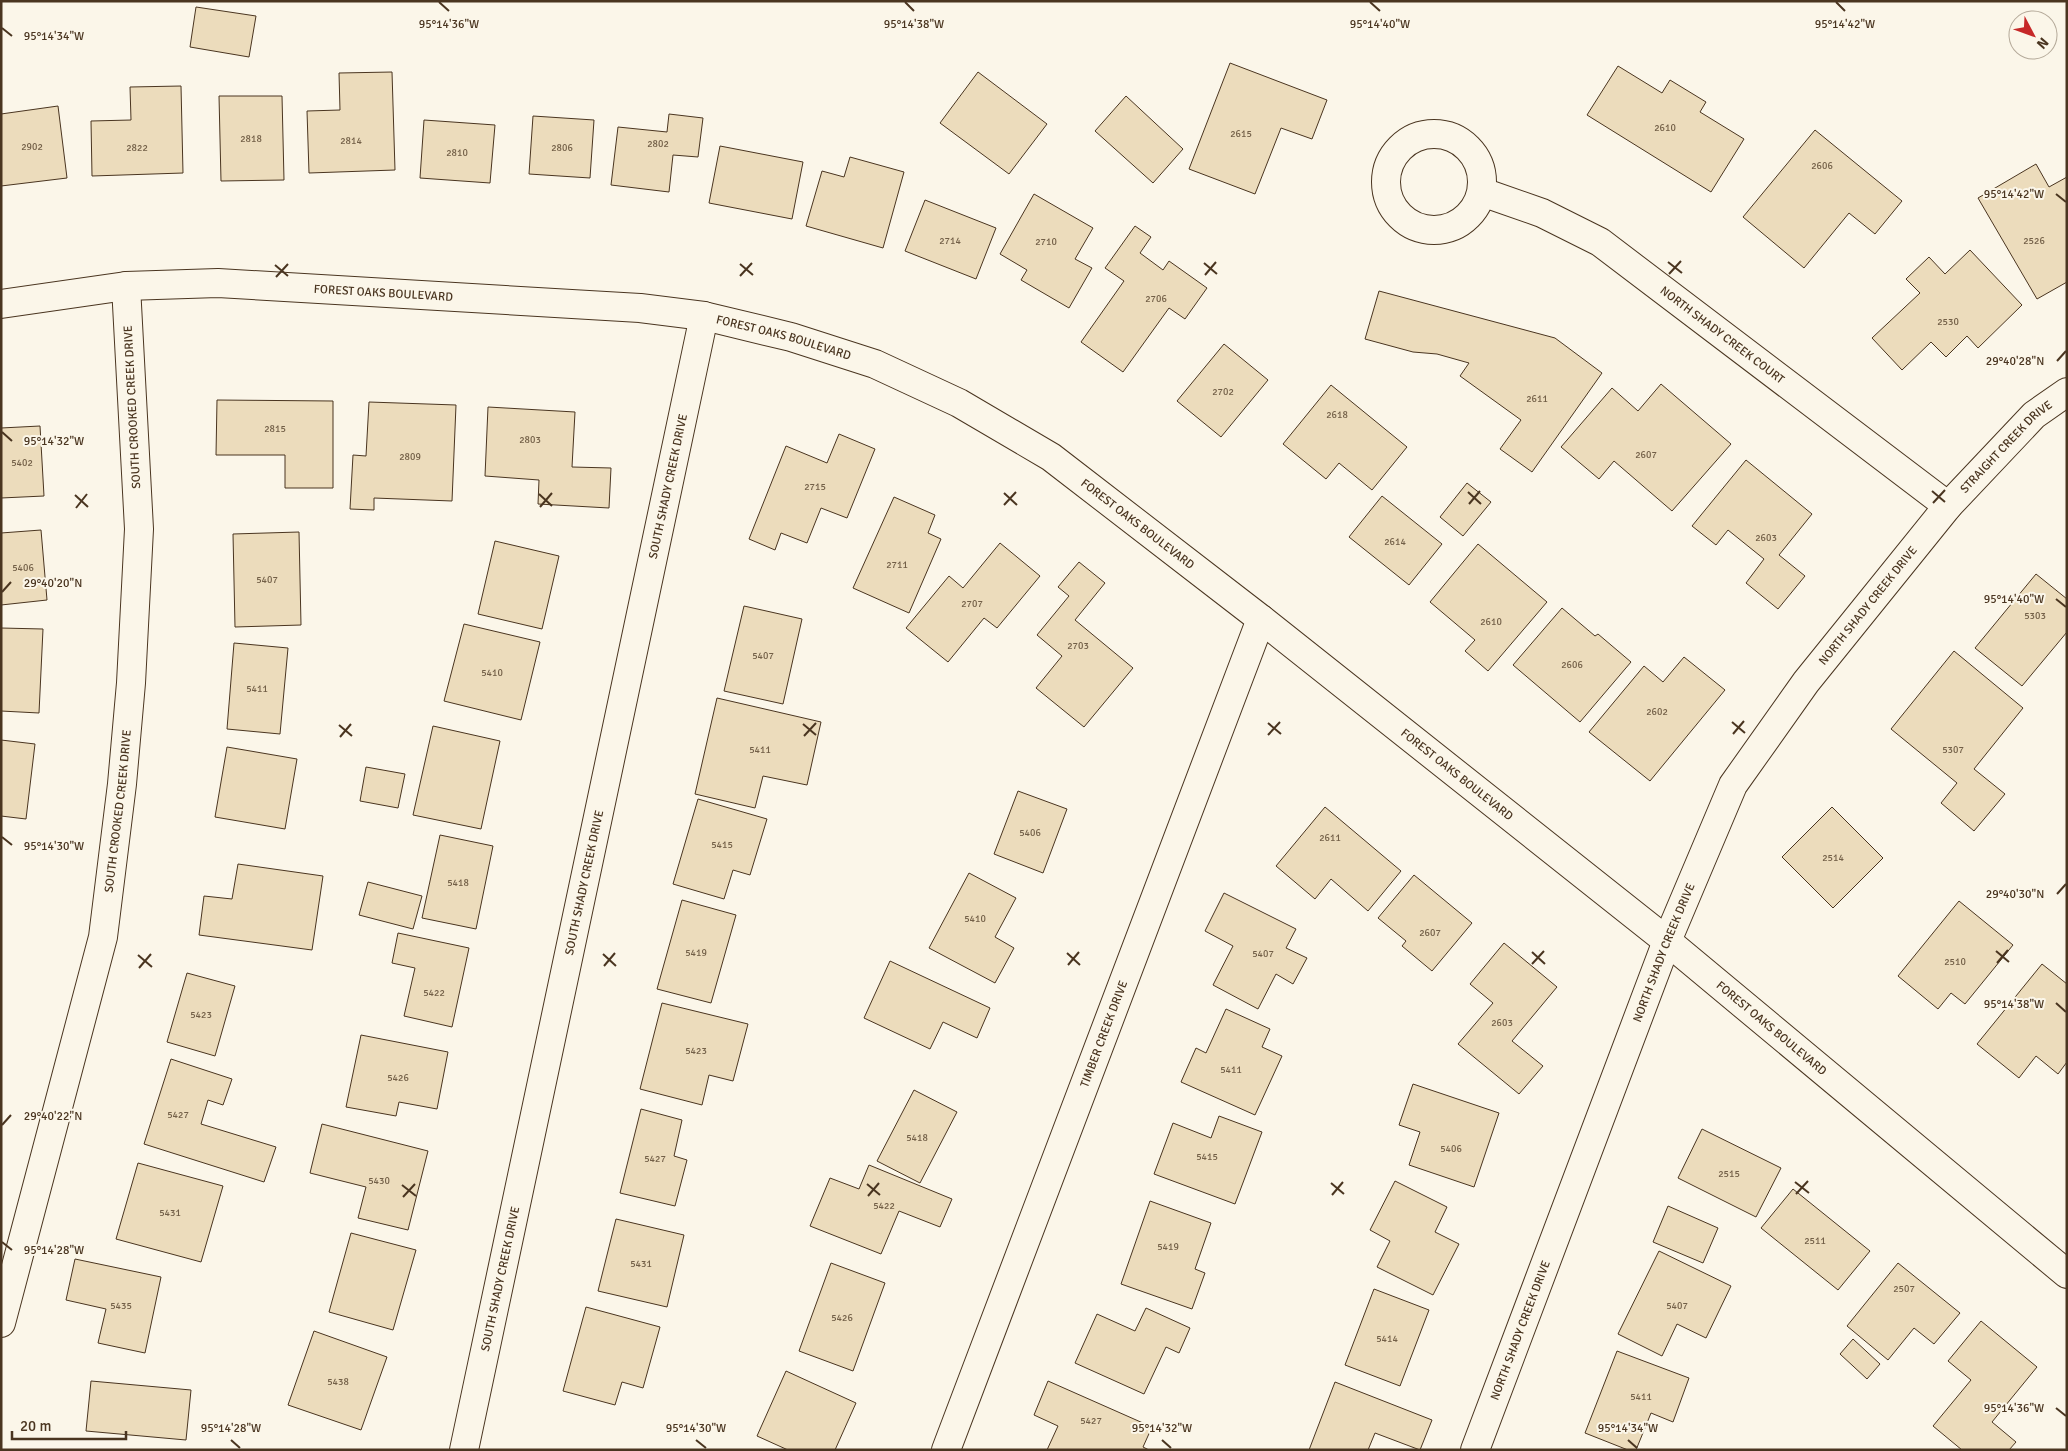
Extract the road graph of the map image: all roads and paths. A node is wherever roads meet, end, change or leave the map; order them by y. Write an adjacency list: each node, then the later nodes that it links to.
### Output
1 (1482, 192): 6 (street, NORTH SHADY CREEK COURT)
2 (126, 286): 3 (street, FOREST OAKS BOULEVARD); 4 (street, FOREST OAKS BOULEVARD); 10 (street, SOUTH CROOKED CREEK DRIVE)
3 (1, 304)
4 (704, 316): 7 (street, FOREST OAKS BOULEVARD); 11 (street, SOUTH SHADY CREEK DRIVE)
5 (2067, 392): 6 (street, STRAIGHT CREEK DRIVE)
6 (1948, 506): 8 (street, NORTH SHADY CREEK DRIVE)
7 (1262, 619): 8 (street, FOREST OAKS BOULEVARD); 12 (street, TIMBER CREEK DRIVE)
8 (1667, 941): 9 (street, FOREST OAKS BOULEVARD); 13 (street, NORTH SHADY CREEK DRIVE)
9 (2067, 1274)
10 (1, 1323)
11 (464, 1450)
12 (946, 1450)
13 (1475, 1450)

